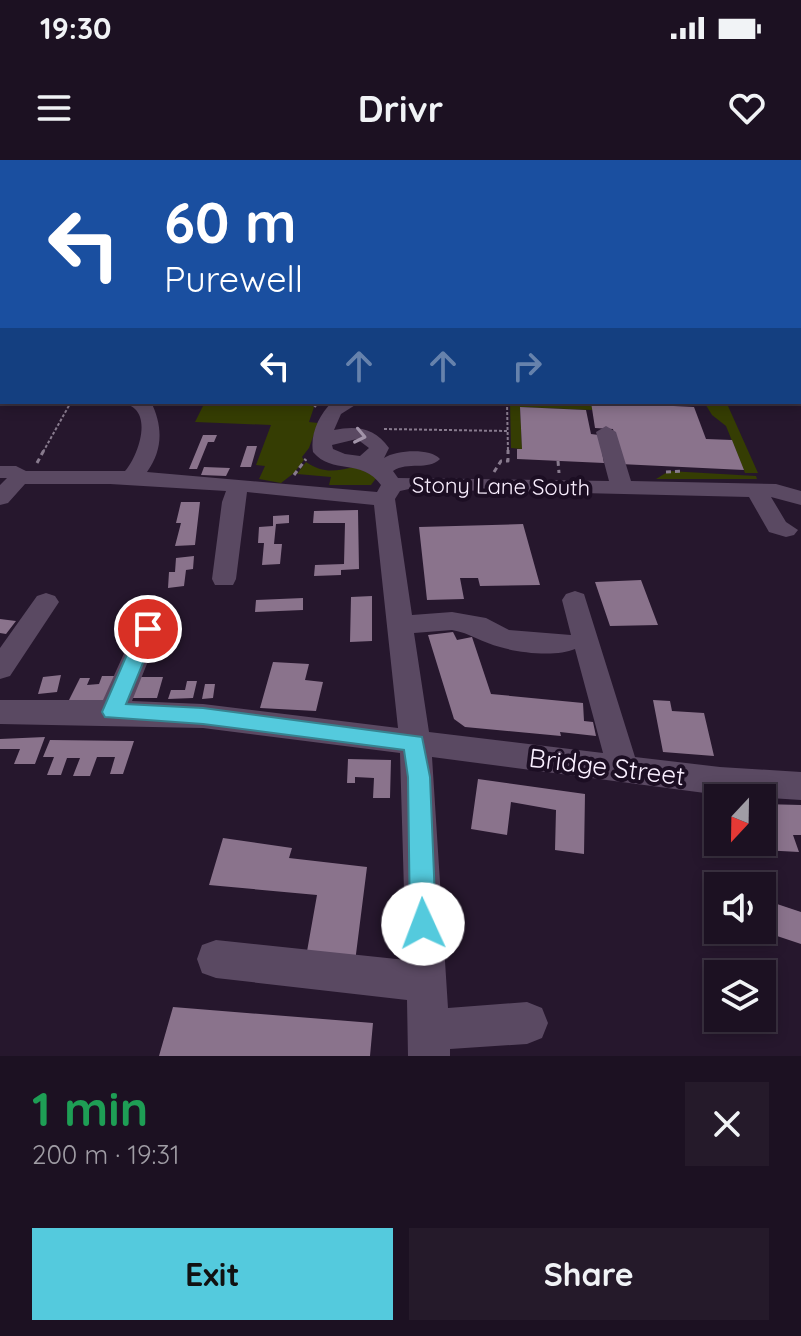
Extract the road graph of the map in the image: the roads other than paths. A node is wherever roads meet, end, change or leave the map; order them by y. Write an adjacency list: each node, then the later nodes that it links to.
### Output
1 (141, 404): 7 (street)
2 (338, 404): 4 (street)
3 (606, 432): 10 (street)
4 (321, 442): 8 (street); 8 (street, one-way to 8)
5 (430, 459): 8 (street)
6 (16, 476): 7 (street); 12 (street)
7 (132, 477): 9 (street)
8 (382, 478): 9 (street); 10 (street, Stony Lane South); 18 (street, Stony Lane South)
9 (239, 486): 15 (street)
10 (622, 488): 11 (street, Stony Lane South)
11 (767, 491): 13 (street, Stony Lane South); 14 (street)
12 (0, 498)
13 (801, 498)
14 (786, 530)
15 (224, 579)
16 (575, 600): 25 (street)
17 (46, 602): 21 (street)
18 (402, 625): 20 (street); 24 (street, Stony Lane South)
19 (148, 629): 23 (street)
20 (565, 643)
21 (0, 669)
22 (0, 712): 23 (street, Bridge Street)
23 (113, 712): 24 (street, Bridge Street)
24 (414, 743): 25 (street, Bridge Street); 28 (street, Stony Lane South)
25 (623, 770): 26 (street, Bridge Street)
26 (801, 786)
27 (216, 959): 28 (street)
28 (425, 982): 30 (street, Stony Lane South)
29 (527, 1023): 30 (street)
30 (428, 1043)

